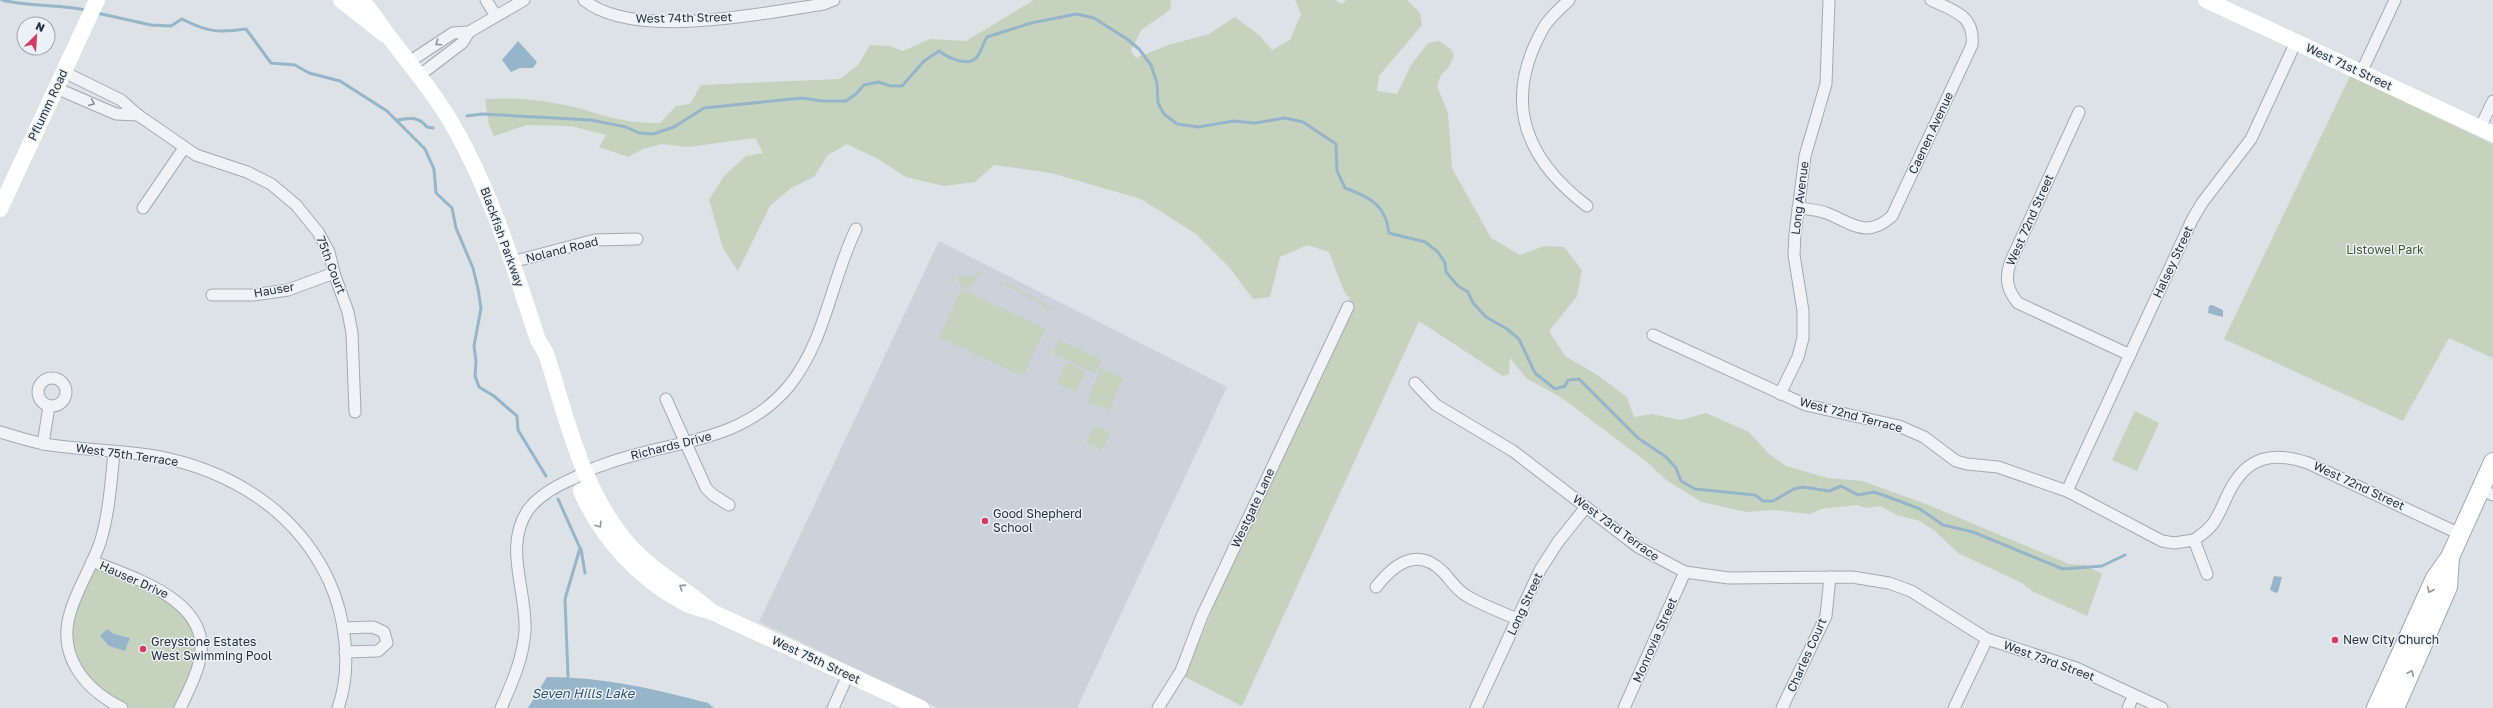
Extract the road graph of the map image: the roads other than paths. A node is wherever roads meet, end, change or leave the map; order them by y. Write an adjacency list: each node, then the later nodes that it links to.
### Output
1 (96, 0): 18 (main road, Pflumm Road)
2 (341, 0): 15 (main road, Blackfish Parkway)
3 (362, 0): 15 (main road, Blackfish Parkway)
4 (486, 0): 13 (street)
5 (524, 0): 13 (street)
6 (584, 0): 7 (street, West 74th Street)
7 (834, 0)
8 (1569, 0): 27 (street)
9 (1829, 0): 29 (street, Long Avenue)
10 (1931, 0): 29 (street, Caenen Avenue)
11 (2206, 0): 16 (main road, West 71st Street)
12 (2395, 0): 19 (street)
13 (496, 16): 14 (street)
14 (469, 32): 17 (street, one-way to 17); 20 (street)
15 (390, 38): 17 (main road, Blackfish Parkway)
16 (2296, 42): 19 (main road, West 71st Street); 38 (street, Halsey Street)
17 (409, 62): 20 (main road, Blackfish Parkway)
18 (64, 72): 21 (main road, Pflumm Road); 24 (street, 75th Court)
19 (2361, 73): 25 (main road, West 71st Street)
20 (420, 75): 33 (main road, Blackfish Parkway)
21 (56, 88): 24 (street, one-way to 24); 30 (main road, Pflumm Road)
22 (2493, 100): 25 (street)
23 (2079, 112): 38 (street, West 72nd Street)
24 (138, 115): 26 (street, 75th Court)
25 (2486, 131)
26 (184, 148): 28 (street); 34 (street, 75th Court)
27 (1587, 206)
28 (143, 208)
29 (1798, 208): 40 (street, Long Avenue)
30 (0, 209)
31 (856, 229): 45 (street, Richards Drive)
32 (637, 239): 33 (street, Noland Road)
33 (512, 262): 49 (main road, Blackfish Parkway)
34 (334, 273): 35 (street, Hauser); 43 (street, 75th Court)
35 (212, 294)
36 (1348, 308): 75 (street, Westgate Lane)
37 (1652, 335): 40 (street, West 72nd Terrace)
38 (2130, 355): 50 (street, Halsey Street)
39 (1415, 383): 53 (street, West 73rd Terrace)
40 (1780, 394): 50 (street, West 72nd Terrace)
41 (666, 399): 45 (street)
42 (49, 406): 46 (street)
43 (355, 412)
44 (0, 432): 46 (street, West 75th Terrace)
45 (686, 442): 49 (street, Richards Drive); 52 (street)
46 (43, 444): 47 (street, West 75th Terrace)
47 (114, 452): 57 (street); 64 (street, West 75th Terrace)
48 (2493, 462): 51 (main road)
49 (580, 475): 67 (main road, West 75th Street); 72 (street, Richards Drive)
50 (2067, 491): 55 (street, West 72nd Terrace)
51 (2487, 492): 54 (main road)
52 (729, 505)
53 (1586, 507): 58 (street, West 73rd Terrace); 63 (street, Long Street)
54 (2460, 534): 55 (street, West 72nd Street); 56 (main road)
55 (2194, 540): 59 (street)
56 (2450, 557): 82 (main road, one-way to 82); 83 (main road, one-way to 56)
57 (92, 561): 69 (street); 70 (street, Hauser Drive)
58 (1685, 572): 60 (street, West 73rd Terrace); 77 (street, Monrovia Street)
59 (2207, 574)
60 (1830, 577): 62 (street, West 73rd Terrace); 78 (street, Charles Court)
61 (1376, 587): 63 (street)
62 (1939, 609): 65 (street, West 73rd Street)
63 (1517, 619): 76 (street, Long Street)
64 (343, 628): 66 (street, West 75th Terrace); 66 (street)
65 (1987, 639): 68 (street, West 73rd Street); 79 (street)
66 (345, 652): 71 (street, West 75th Terrace)
67 (848, 674): 73 (street); 74 (main road, West 75th Street)
68 (2134, 695): 80 (street); 81 (street, West 73rd Street)
69 (122, 708)
70 (180, 708)
71 (338, 708)
72 (501, 708)
73 (833, 708)
74 (921, 708)
75 (1158, 708)
76 (1476, 708)
77 (1624, 708)
78 (1782, 708)
79 (1954, 708)
80 (2128, 708)
81 (2162, 708)
82 (2376, 708)
83 (2395, 708)

